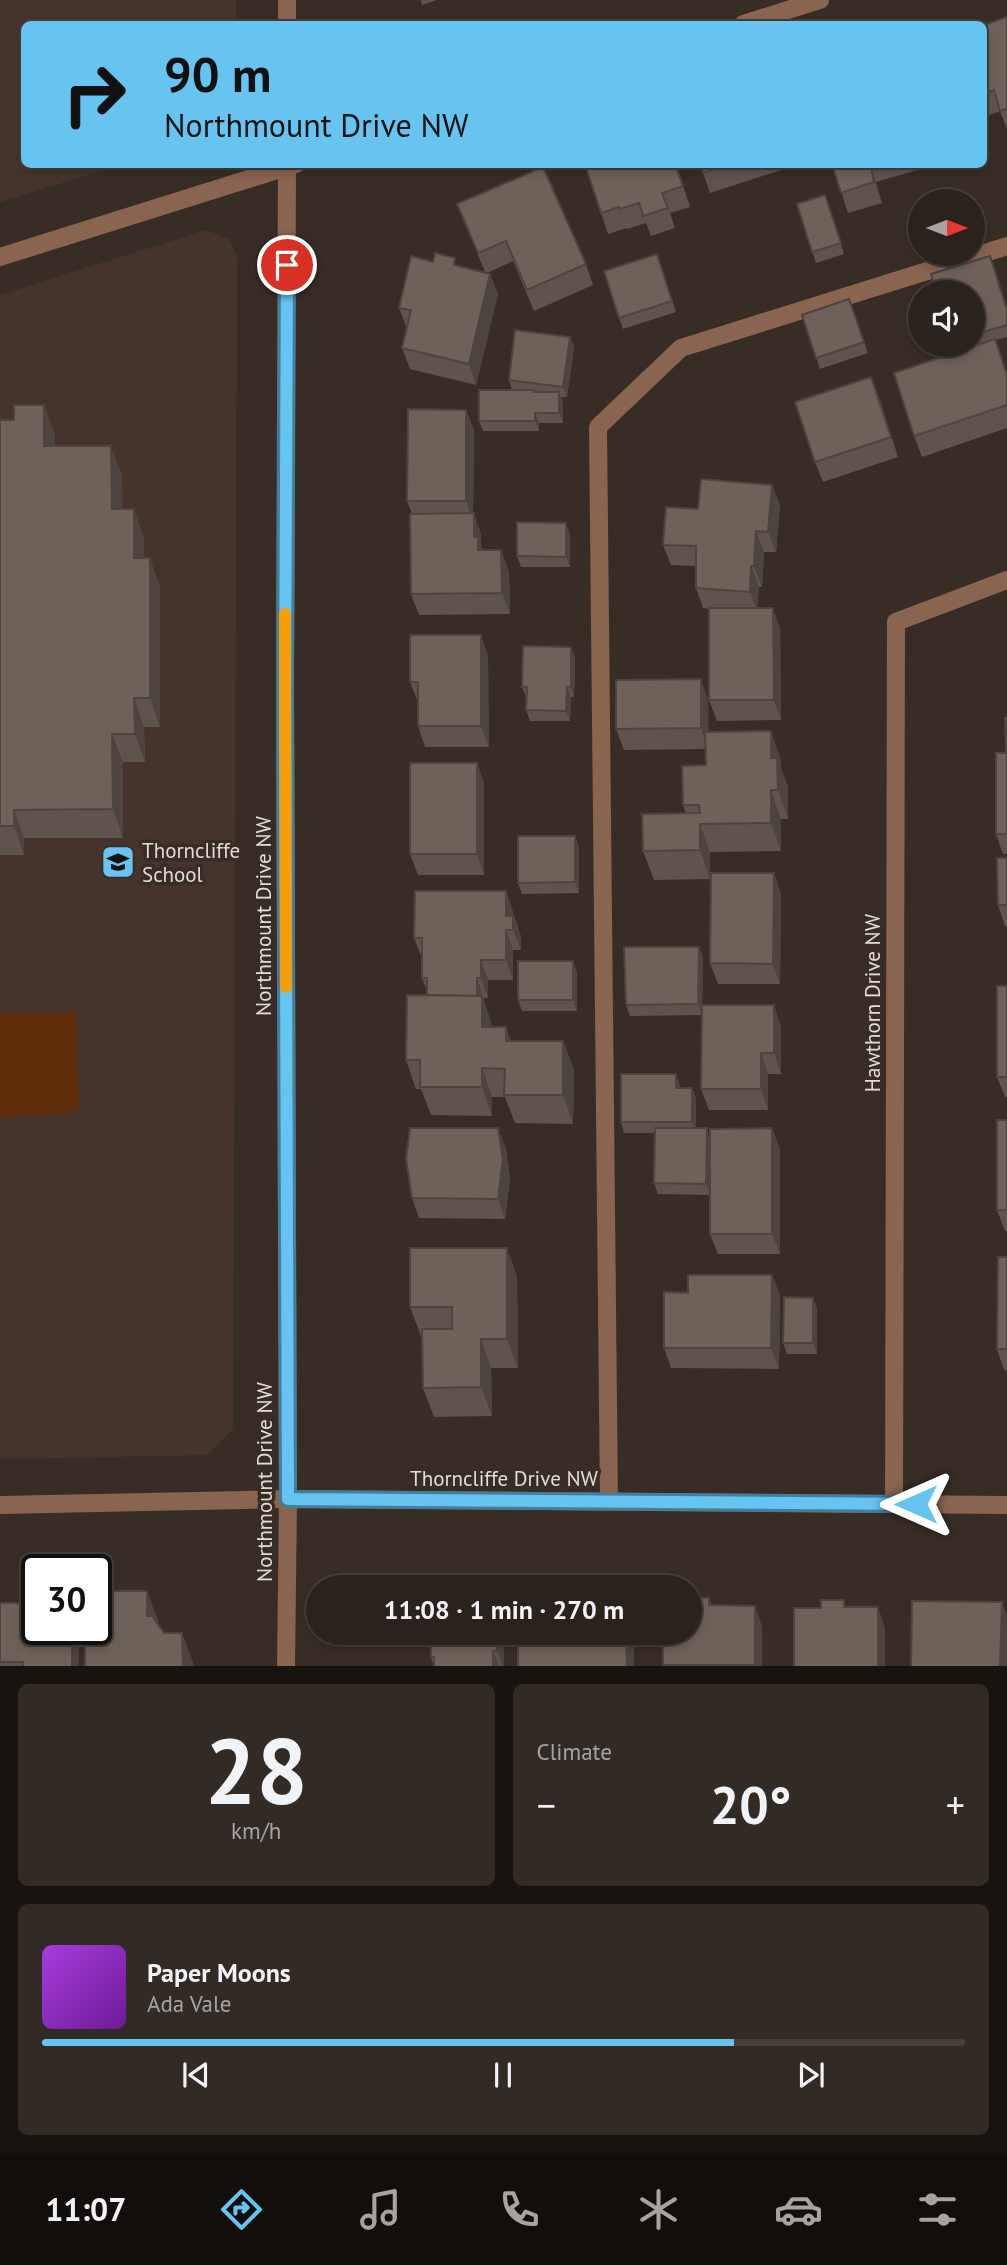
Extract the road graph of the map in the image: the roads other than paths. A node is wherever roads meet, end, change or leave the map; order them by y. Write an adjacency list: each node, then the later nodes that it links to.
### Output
1 (287, 0): 3 (street)
2 (820, 0): 4 (street)
3 (287, 21)
4 (753, 21)
5 (281, 168): 8 (street)
6 (290, 168): 10 (street, Northmount Drive NW)
7 (1007, 246): 11 (street)
8 (0, 257)
9 (1007, 580): 12 (street, Hawthorn Drive NW)
10 (288, 1499): 11 (street, Thorncliffe Drive NW); 13 (street, Thorncliffe Drive NW); 15 (street, Northmount Drive NW)
11 (609, 1502): 12 (street, Thorncliffe Drive NW)
12 (894, 1504): 14 (street, Thorncliffe Drive NW)
13 (0, 1505)
14 (1007, 1505)
15 (286, 1666)

